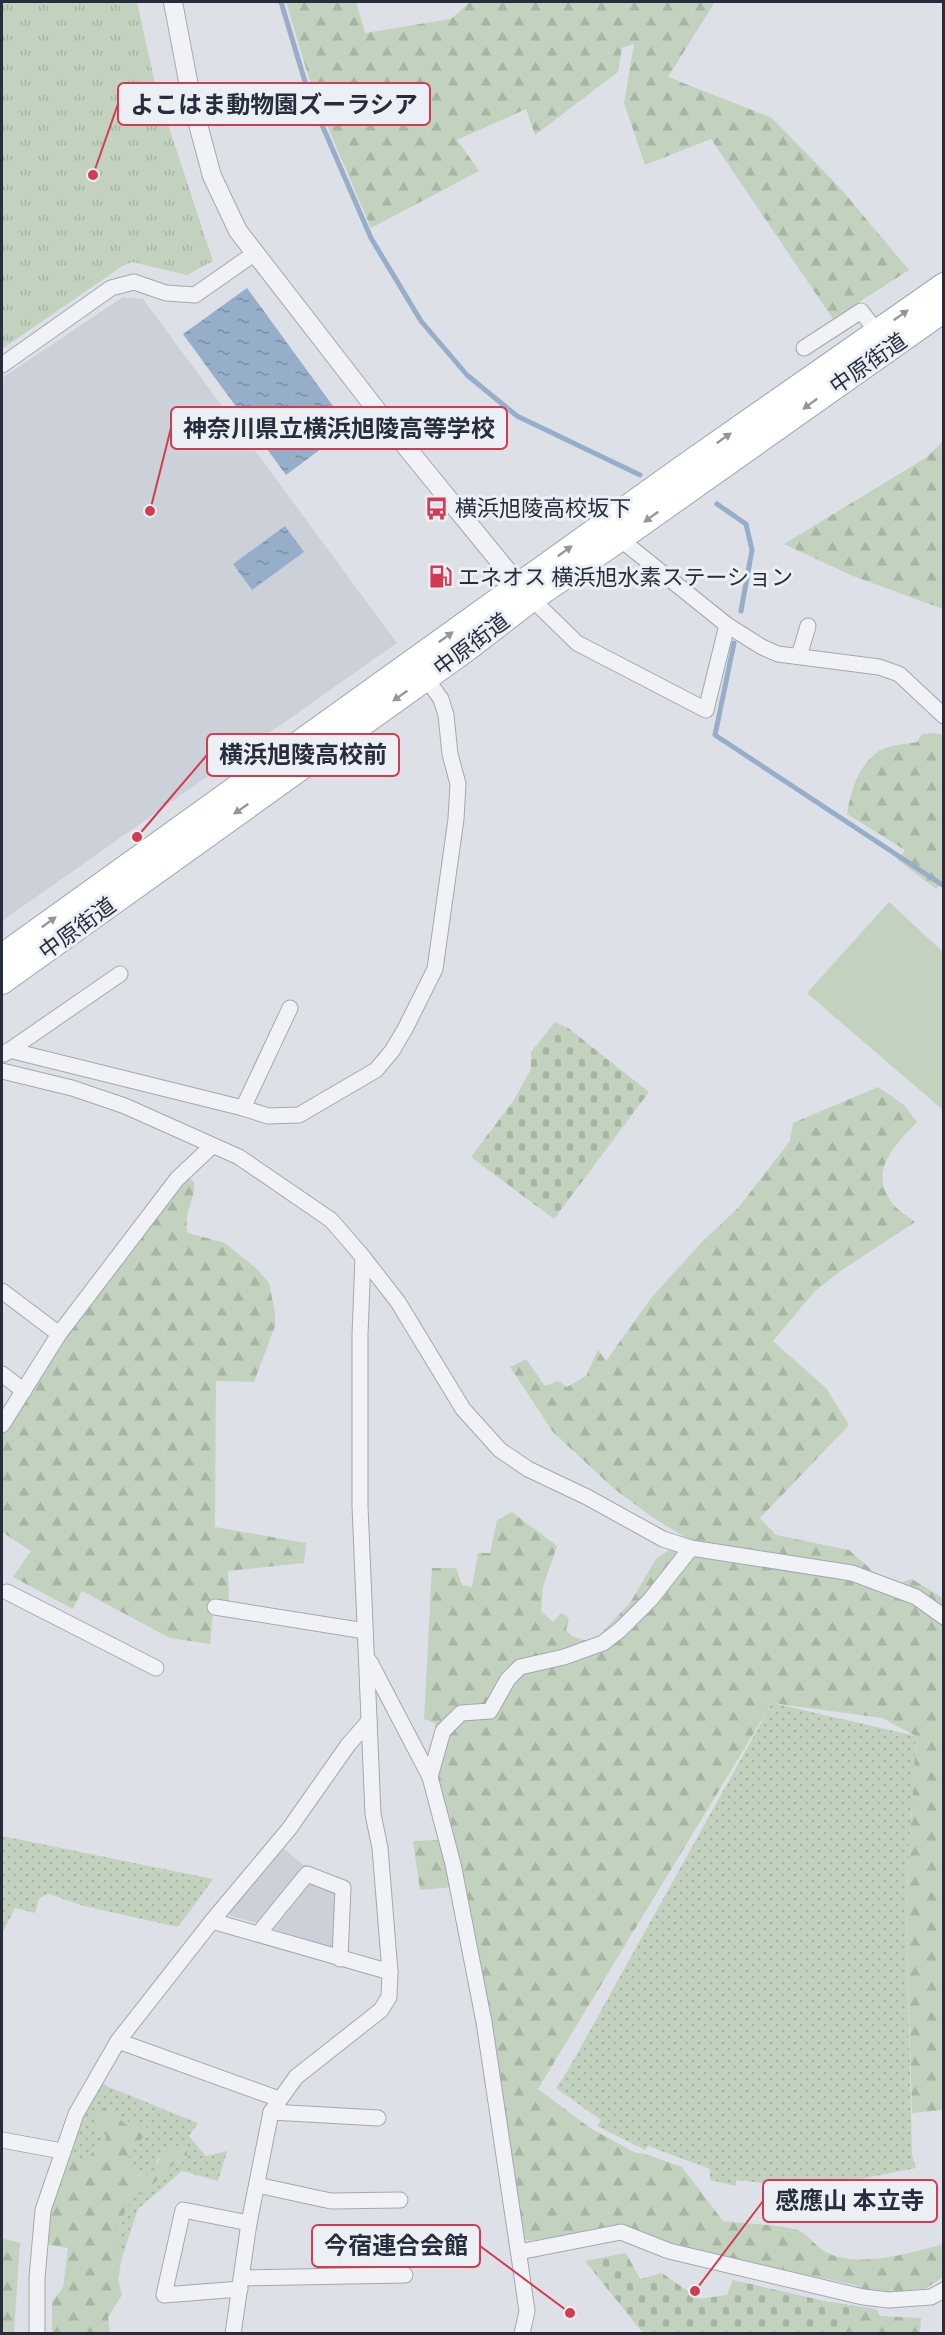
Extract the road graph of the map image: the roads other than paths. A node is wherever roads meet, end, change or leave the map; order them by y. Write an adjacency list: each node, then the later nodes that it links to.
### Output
1 (173, 2): 2 (street)
2 (255, 253): 7 (street); 9 (street)
3 (944, 285): 5 (main road, 中原街道, one-way to 3)
4 (944, 310): 8 (main road, 中原街道, one-way to 8)
5 (877, 332): 6 (street); 9 (main road, 中原街道, one-way to 5)
6 (804, 348)
7 (2, 365)
8 (620, 539): 9 (main road, 中原街道); 10 (street)
9 (525, 592): 10 (street); 13 (main road, 中原街道); 15 (main road, 中原街道, one-way to 9)
10 (727, 625): 12 (street)
11 (808, 626): 12 (street)
12 (799, 656): 14 (street)
13 (426, 678): 17 (main road, 中原街道, one-way to 17); 21 (street)
14 (944, 716)
15 (2, 956)
16 (120, 974): 19 (street)
17 (2, 982)
18 (290, 1008): 21 (street)
19 (5, 1053): 21 (street)
20 (2, 1071): 22 (street)
21 (243, 1108)
22 (212, 1146): 23 (street); 25 (street)
23 (363, 1257): 29 (street); 33 (street)
24 (2, 1291): 25 (street)
25 (59, 1334): 27 (street)
26 (2, 1374): 27 (street)
27 (24, 1391): 28 (street)
28 (2, 1425)
29 (691, 1548): 32 (street); 37 (street)
30 (8, 1590): 35 (street)
31 (215, 1607): 33 (street)
32 (944, 1617)
33 (365, 1631): 34 (street)
34 (368, 1658): 36 (street); 37 (street)
35 (156, 1668)
36 (369, 1721): 38 (street); 41 (street)
37 (430, 1776): 50 (street)
38 (212, 1921): 39 (street); 42 (street)
39 (259, 1933): 40 (street); 40 (street)
40 (340, 1959): 41 (street)
41 (390, 1972): 43 (street)
42 (118, 2042): 43 (street); 46 (street)
43 (275, 2106): 44 (street); 47 (street)
44 (378, 2118)
45 (2, 2140): 46 (street)
46 (62, 2151): 54 (street)
47 (257, 2185): 48 (street); 49 (street)
48 (400, 2200)
49 (249, 2223): 52 (street); 52 (street)
50 (519, 2252): 53 (street); 56 (street)
51 (405, 2275): 52 (street)
52 (241, 2283): 55 (street)
53 (944, 2290)
54 (37, 2334)
55 (233, 2334)
56 (522, 2334)

